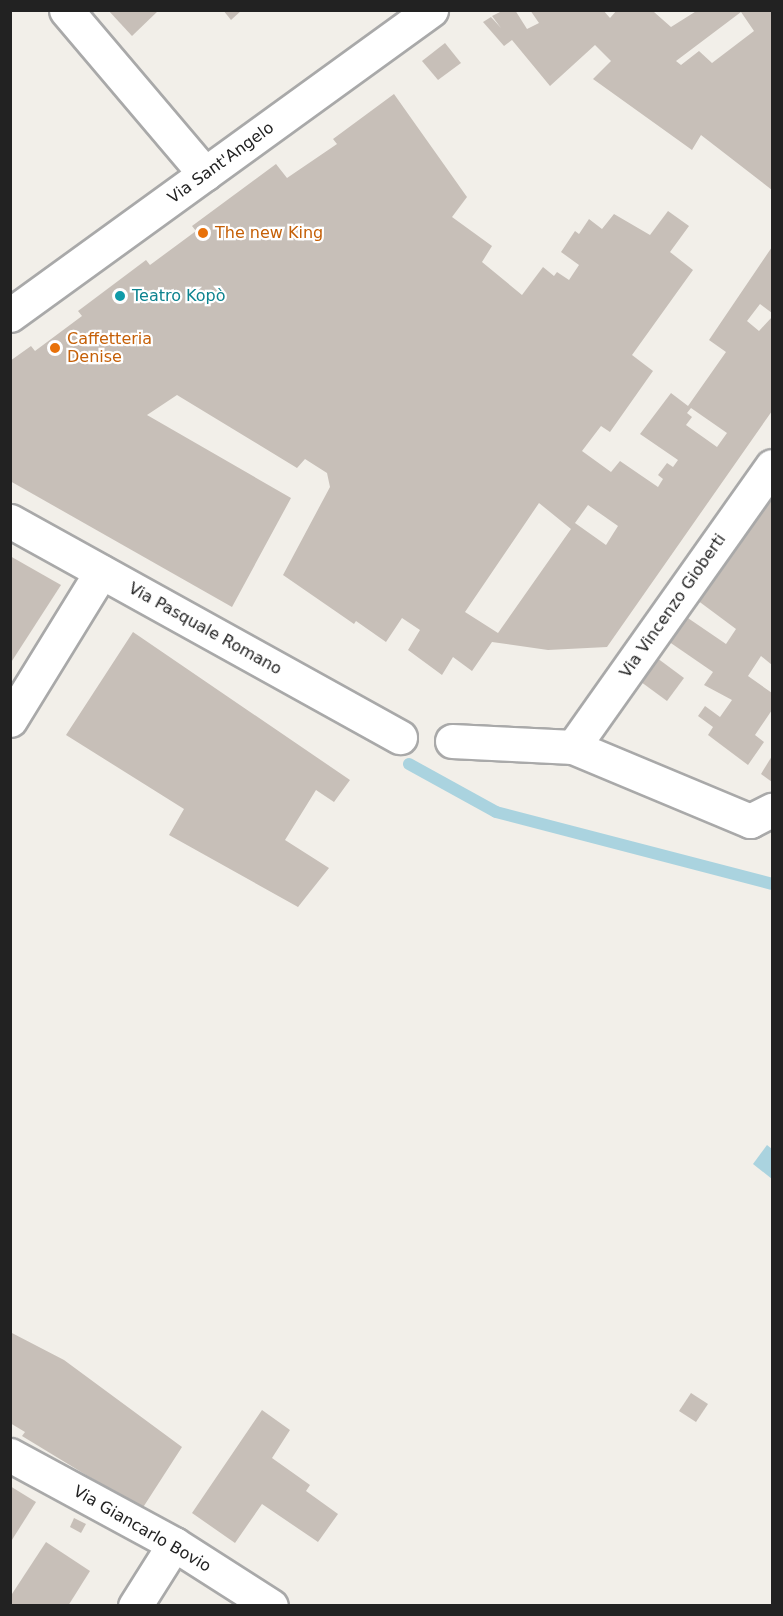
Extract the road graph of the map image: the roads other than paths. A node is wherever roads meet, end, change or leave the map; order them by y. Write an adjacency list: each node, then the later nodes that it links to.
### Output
1 (66, 10): 3 (street)
2 (431, 10): 3 (street, Via Sant'Angelo)
3 (205, 174): 4 (street, Via Sant'Angelo)
4 (10, 315)
5 (772, 466): 11 (street, Via Vincenzo Gioberti)
6 (10, 521): 7 (street, Via Pasquale Romano)
7 (101, 572): 8 (street); 9 (street, Via Pasquale Romano)
8 (10, 720)
9 (400, 737)
10 (452, 741): 11 (street)
11 (573, 747): 12 (street)
12 (761, 815)
13 (10, 1455): 14 (street, Via Giancarlo Bovio)
14 (174, 1544): 15 (street); 16 (street, Via Giancarlo Bovio)
15 (135, 1605)
16 (272, 1605)

